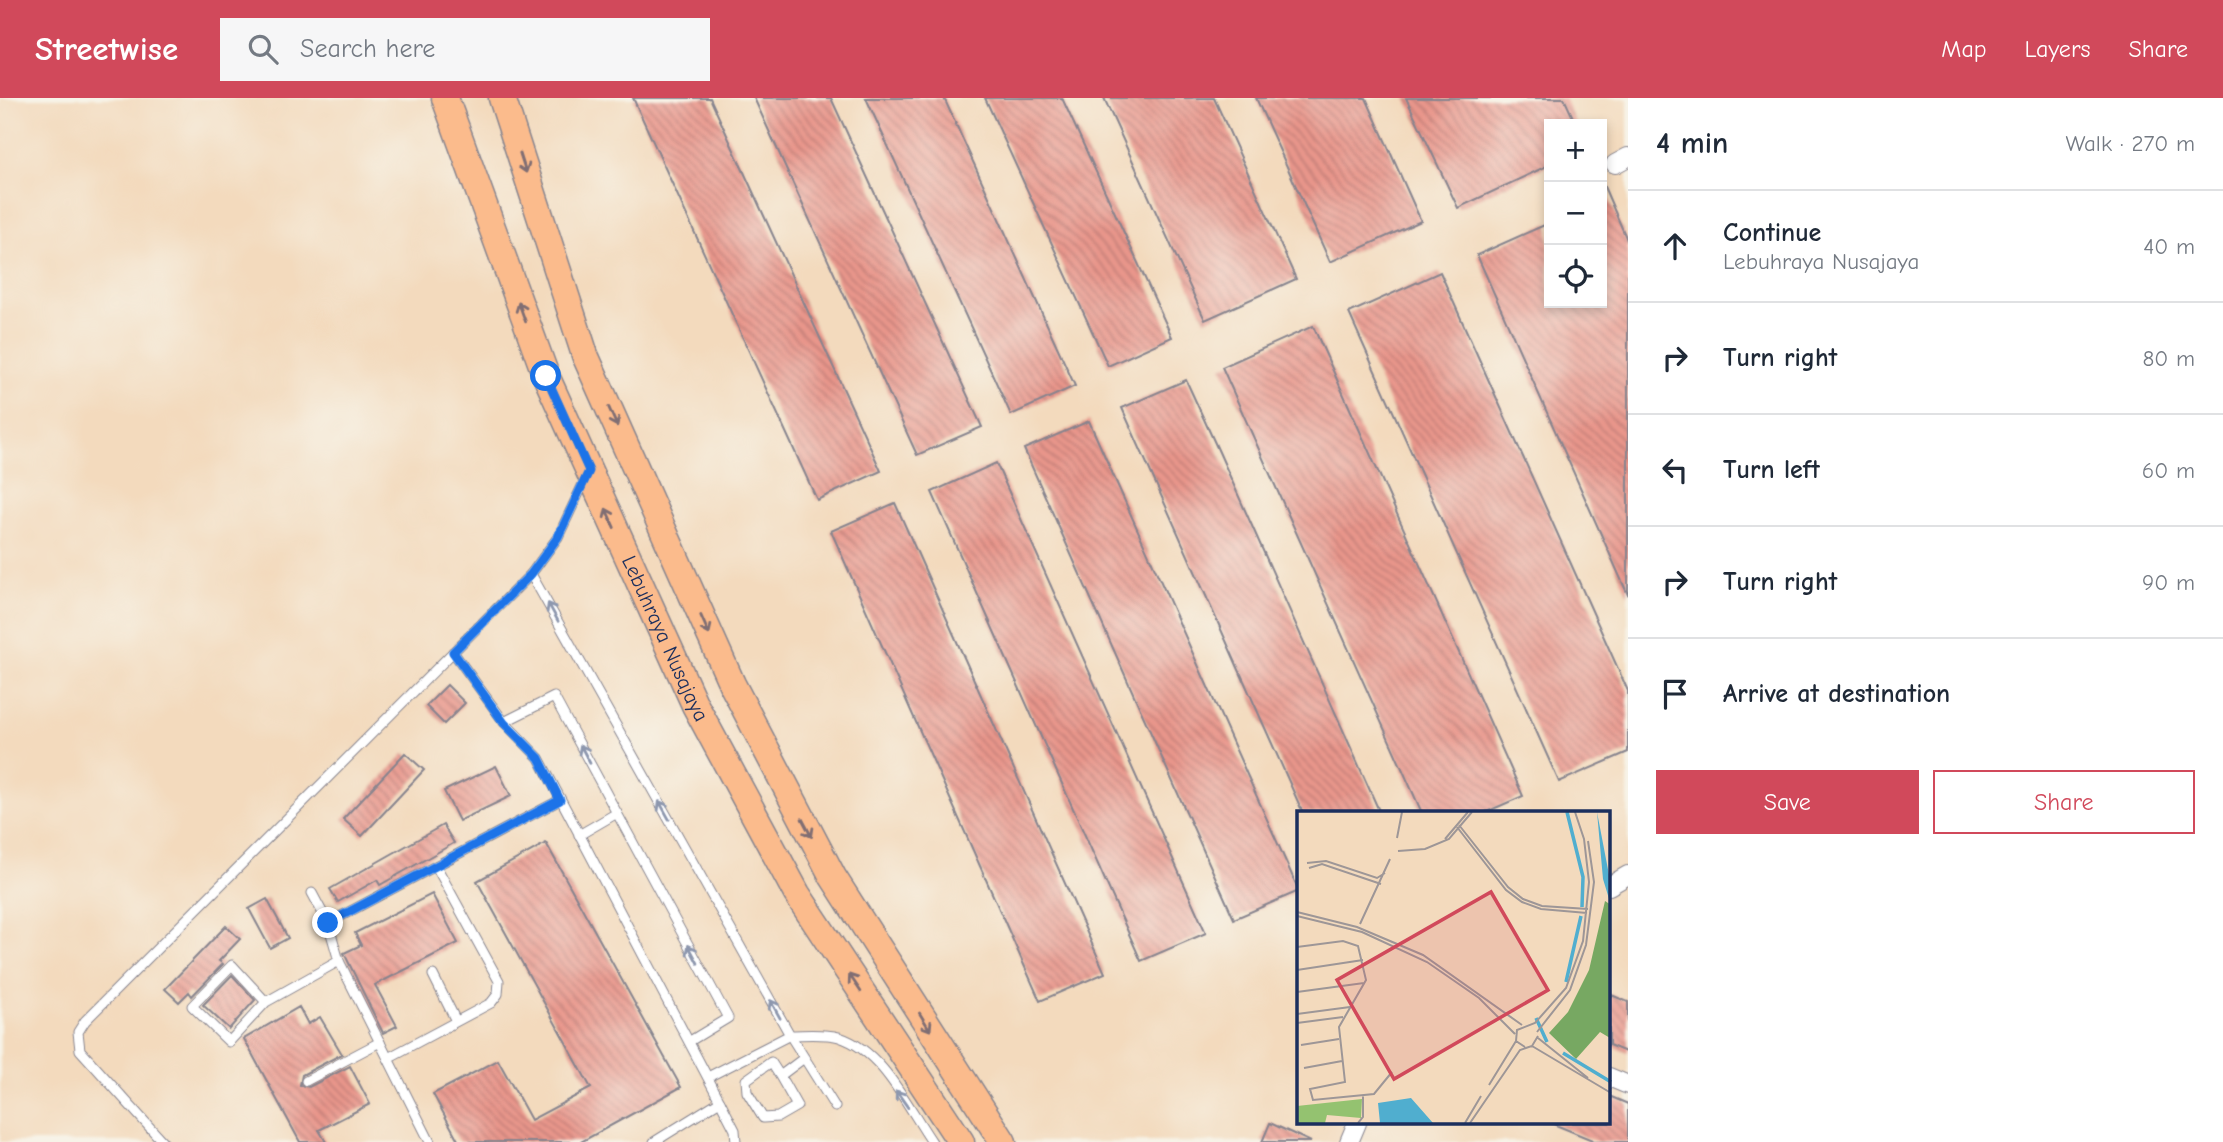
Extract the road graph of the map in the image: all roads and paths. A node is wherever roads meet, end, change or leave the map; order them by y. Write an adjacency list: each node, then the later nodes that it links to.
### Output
1 (445, 98): 3 (main road, Lebuhraya Nusajaya, one-way to 1)
2 (502, 98): 39 (main road, Lebuhraya Nusajaya, one-way to 39)
3 (589, 471): 4 (lane); 38 (main road, Lebuhraya Nusajaya, one-way to 3)
4 (531, 574): 5 (lane); 19 (lane, one-way to 4)
5 (453, 652): 6 (lane); 33 (lane)
6 (504, 723): 7 (lane); 8 (lane, one-way to 6)
7 (560, 800): 9 (lane); 10 (lane)
8 (617, 813): 9 (lane); 20 (lane, one-way to 8)
9 (579, 835): 20 (lane)
10 (436, 866): 14 (lane); 18 (lane)
11 (1628, 875): 12 (street)
12 (1610, 885)
13 (312, 893): 14 (lane)
14 (328, 923): 15 (lane)
15 (339, 961): 17 (lane); 21 (lane)
16 (433, 975): 18 (lane)
17 (267, 1002): 17 (lane)
18 (456, 1021): 22 (lane)
19 (790, 1034): 23 (lane); 25 (lane); 37 (lane, one-way to 19)
20 (690, 1041): 25 (lane)
21 (380, 1042): 22 (lane); 27 (lane)
22 (388, 1058): 32 (lane)
23 (804, 1058): 24 (lane); 30 (lane)
24 (780, 1076): 24 (lane)
25 (708, 1077): 29 (lane)
26 (1610, 1077): 28 (street)
27 (306, 1081)
28 (1628, 1085)
29 (720, 1101): 35 (lane); 36 (lane)
30 (835, 1107)
31 (1357, 1124): 40 (street)
32 (428, 1139): 34 (lane)
33 (163, 1142)
34 (416, 1142)
35 (654, 1142)
36 (736, 1142)
37 (932, 1142)
38 (961, 1142)
39 (1003, 1142)
40 (1349, 1142)

